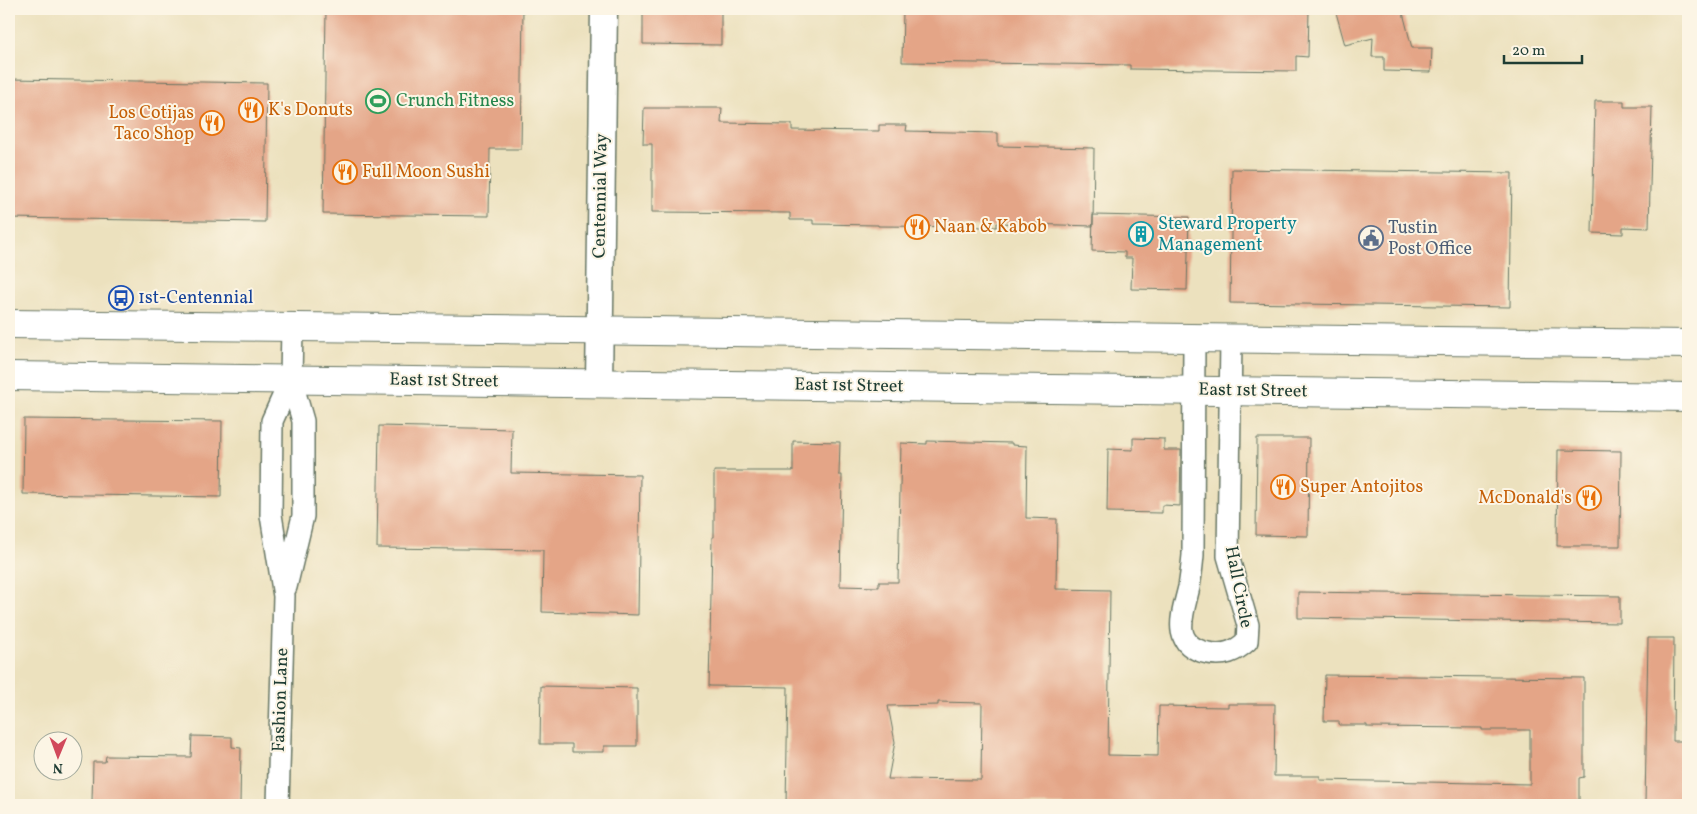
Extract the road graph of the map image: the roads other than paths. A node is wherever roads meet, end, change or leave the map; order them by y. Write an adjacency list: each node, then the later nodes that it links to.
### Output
1 (604, 9): 4 (street, Centennial Way)
2 (9, 324): 3 (main road)
3 (292, 327): 4 (main road); 9 (street, Fashion Lane)
4 (600, 330): 5 (main road); 10 (street, Centennial Way)
5 (1194, 338): 6 (main road); 11 (street, Hall Circle)
6 (1232, 339): 7 (main road); 12 (street, Hall Circle)
7 (1688, 344)
8 (9, 376): 9 (main road, East 1st Street)
9 (291, 379): 10 (main road, East 1st Street); 14 (street, Fashion Lane); 14 (street, Fashion Lane)
10 (599, 383): 11 (main road, East 1st Street)
11 (1193, 391): 12 (main road, East 1st Street); 12 (street, Hall Circle)
12 (1232, 391): 13 (main road, East 1st Street)
13 (1688, 397)
14 (284, 596): 15 (street, Fashion Lane)
15 (278, 805)

